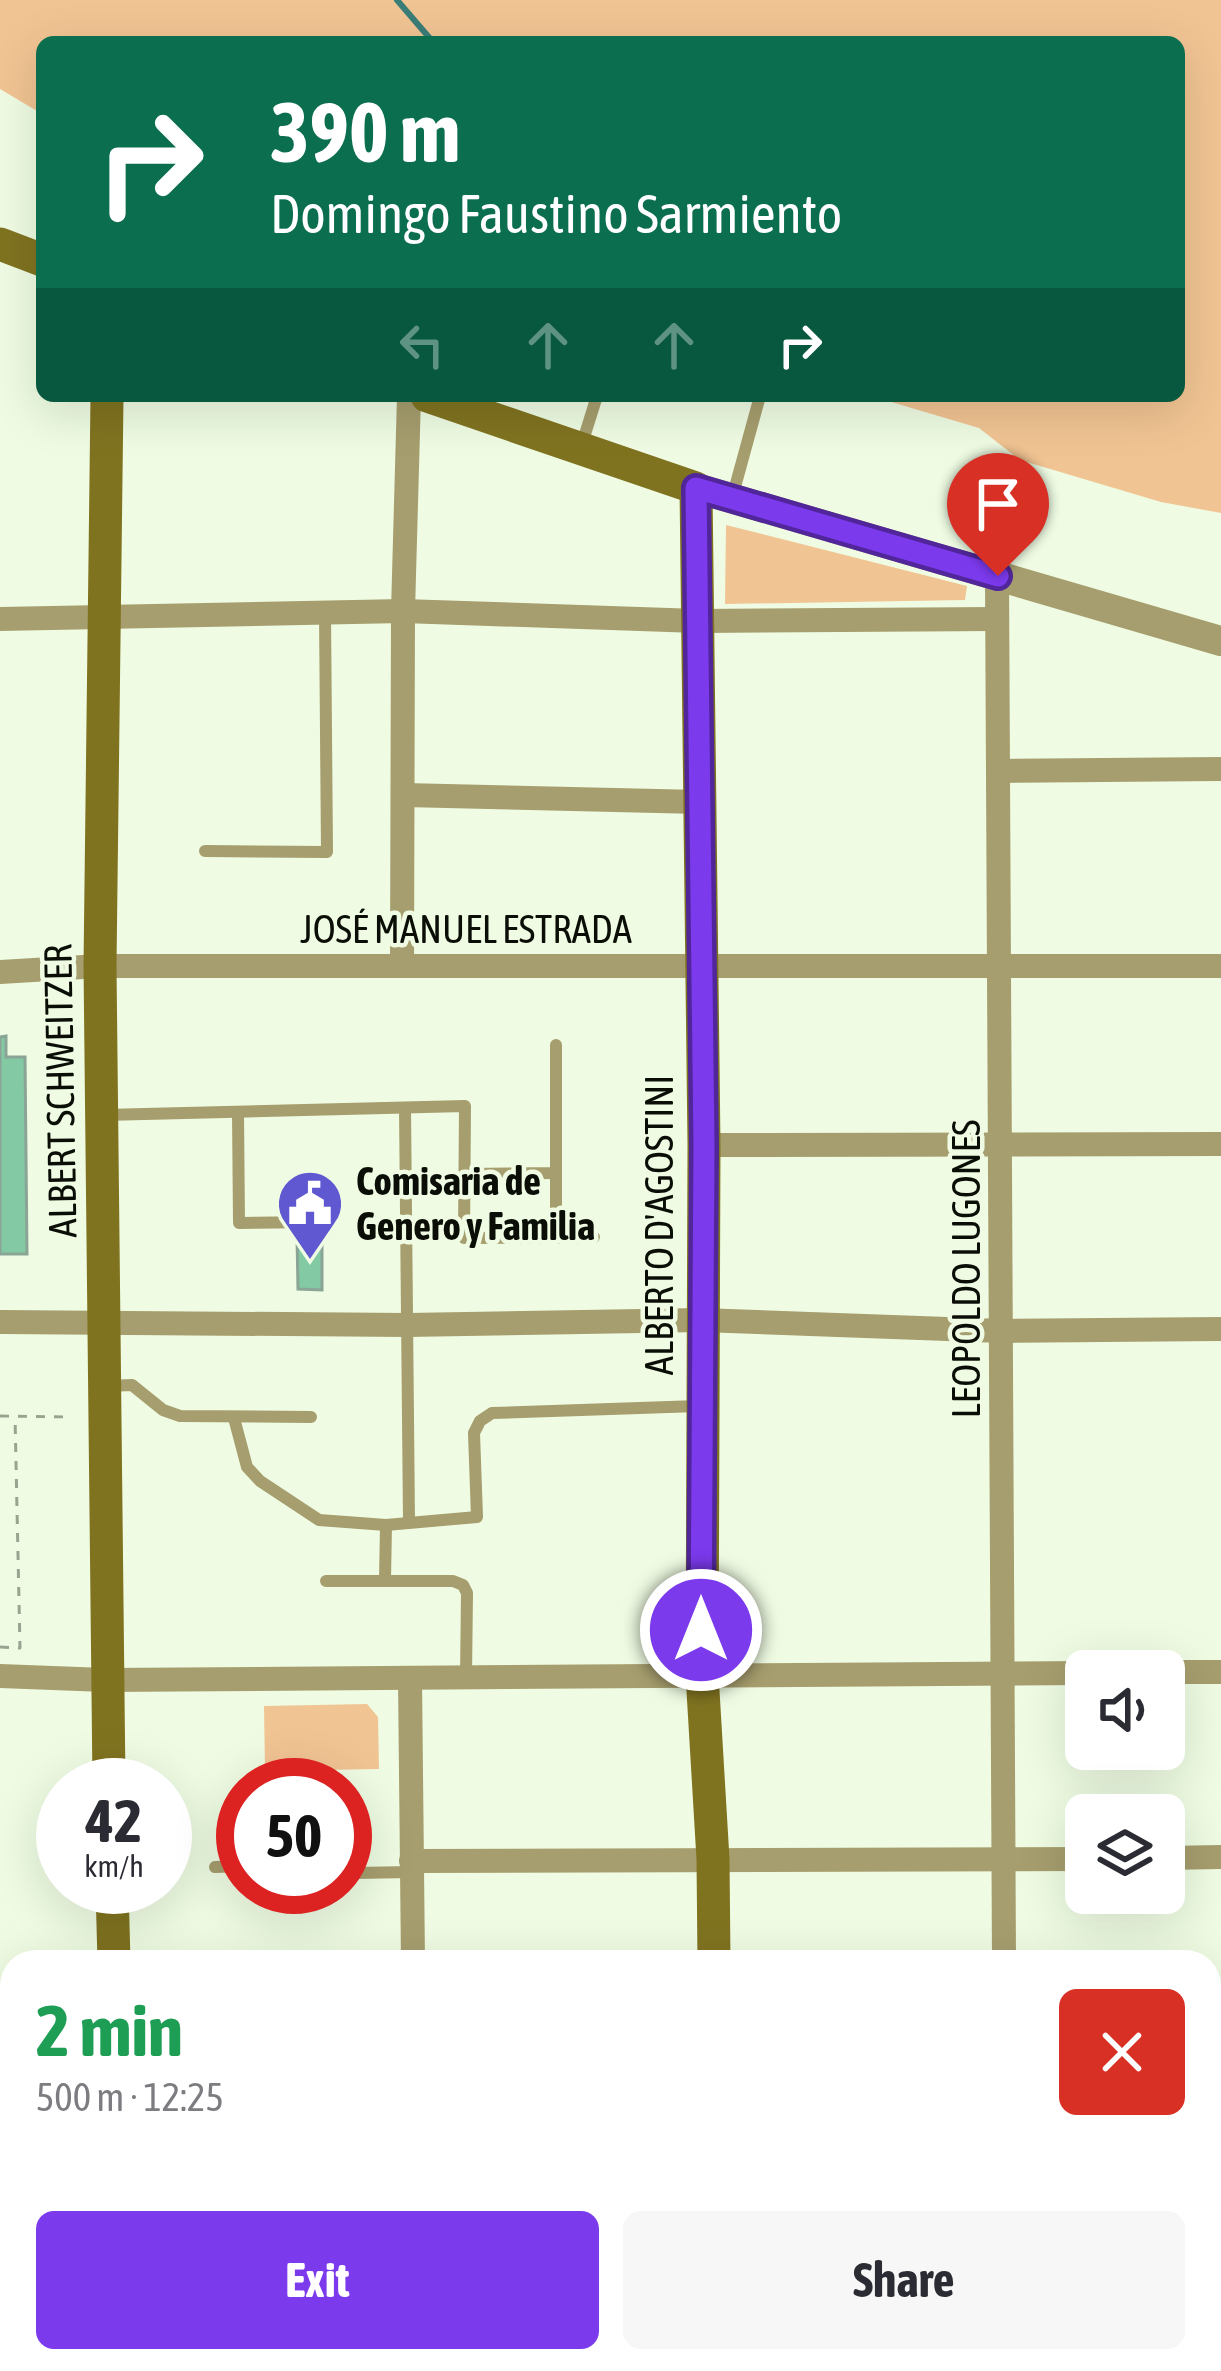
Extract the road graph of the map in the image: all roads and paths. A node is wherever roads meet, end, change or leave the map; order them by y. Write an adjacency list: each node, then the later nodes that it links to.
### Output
1 (0, 244): 2 (main road)
2 (36, 259)
3 (0, 261): 4 (main road)
4 (36, 262)
5 (106, 402): 16 (main road, ALBERT SCHWEITZER)
6 (409, 402): 14 (street)
7 (445, 402): 10 (main road)
8 (595, 402): 10 (lane)
9 (758, 402): 12 (lane)
10 (580, 448): 11 (main road)
11 (696, 488): 12 (street); 19 (main road, ALBERTO D'AGOSTINI)
12 (732, 499): 13 (street)
13 (998, 576): 18 (street, LEOPOLDO LUGONES); 20 (street)
14 (403, 611): 15 (street); 19 (street); 23 (street)
15 (325, 613): 16 (street); 25 (lane)
16 (104, 616): 17 (street); 28 (main road, ALBERT SCHWEITZER)
17 (0, 619)
18 (997, 619): 19 (street); 22 (street, LEOPOLDO LUGONES)
19 (698, 621): 24 (main road, ALBERTO D'AGOSTINI)
20 (1221, 641)
21 (1221, 769): 22 (street)
22 (998, 771): 30 (street, LEOPOLDO LUGONES)
23 (404, 795): 24 (street); 27 (street)
24 (700, 802): 26 (main road, ALBERTO D'AGOSTINI)
25 (205, 851)
26 (699, 964): 27 (street, JOSÉ MANUEL ESTRADA); 30 (street, JOSÉ MANUEL ESTRADA); 38 (main road, ALBERTO D'AGOSTINI)
27 (402, 965): 28 (street, JOSÉ MANUEL ESTRADA)
28 (100, 966): 31 (street, JOSÉ MANUEL ESTRADA); 35 (main road, ALBERT SCHWEITZER)
29 (1221, 966): 30 (street, JOSÉ MANUEL ESTRADA)
30 (1000, 967): 36 (street, LEOPOLDO LUGONES)
31 (0, 973)
32 (556, 1045): 39 (lane)
33 (405, 1108): 34 (lane); 40 (lane); 47 (lane)
34 (238, 1113): 35 (lane); 41 (lane)
35 (102, 1115): 46 (main road, ALBERT SCHWEITZER)
36 (1001, 1144): 37 (street); 38 (street); 49 (street, LEOPOLDO LUGONES)
37 (1221, 1144)
38 (704, 1145): 44 (main road, ALBERTO D'AGOSTINI)
39 (556, 1173): 40 (lane); 42 (lane)
40 (464, 1174): 42 (lane)
41 (318, 1222)
42 (556, 1237): 43 (lane)
43 (594, 1237)
44 (701, 1321): 47 (street); 49 (street); 51 (main road, ALBERTO D'AGOSTINI)
45 (0, 1322): 46 (street)
46 (105, 1322): 47 (street); 50 (main road, ALBERT SCHWEITZER)
47 (407, 1325): 57 (lane)
48 (1221, 1329): 49 (street)
49 (1002, 1330): 64 (street, LEOPOLDO LUGONES)
50 (105, 1386): 56 (lane); 70 (main road, ALBERT SCHWEITZER)
51 (701, 1406): 57 (lane); 66 (main road, ALBERTO D'AGOSTINI)
52 (0, 1416): 53 (path)
53 (15, 1416): 54 (path); 61 (path)
54 (72, 1417)
55 (311, 1417): 56 (lane)
56 (235, 1418): 58 (lane)
57 (409, 1521): 58 (lane)
58 (386, 1525): 59 (lane)
59 (386, 1580): 60 (lane); 68 (lane)
60 (326, 1581)
61 (0, 1647)
62 (1185, 1672): 63 (street)
63 (1221, 1672)
64 (1005, 1673): 65 (street); 66 (street); 76 (street, LEOPOLDO LUGONES)
65 (1065, 1673)
66 (702, 1675): 68 (street); 74 (main road, ALBERTO D'AGOSTINI)
67 (0, 1676): 70 (street)
68 (466, 1677): 69 (street)
69 (410, 1678): 70 (street); 77 (street)
70 (106, 1680): 71 (main road, ALBERT SCHWEITZER)
71 (108, 1758)
72 (1221, 1857): 73 (street)
73 (1185, 1858)
74 (712, 1859): 76 (street); 77 (street); 82 (main road, ALBERTO D'AGOSTINI)
75 (1065, 1860): 76 (street)
76 (1004, 1861): 83 (street, LEOPOLDO LUGONES)
77 (412, 1867): 78 (lane); 81 (street)
78 (372, 1871)
79 (113, 1914): 80 (main road)
80 (114, 1950)
81 (413, 1950)
82 (714, 1950)
83 (1004, 1950)

